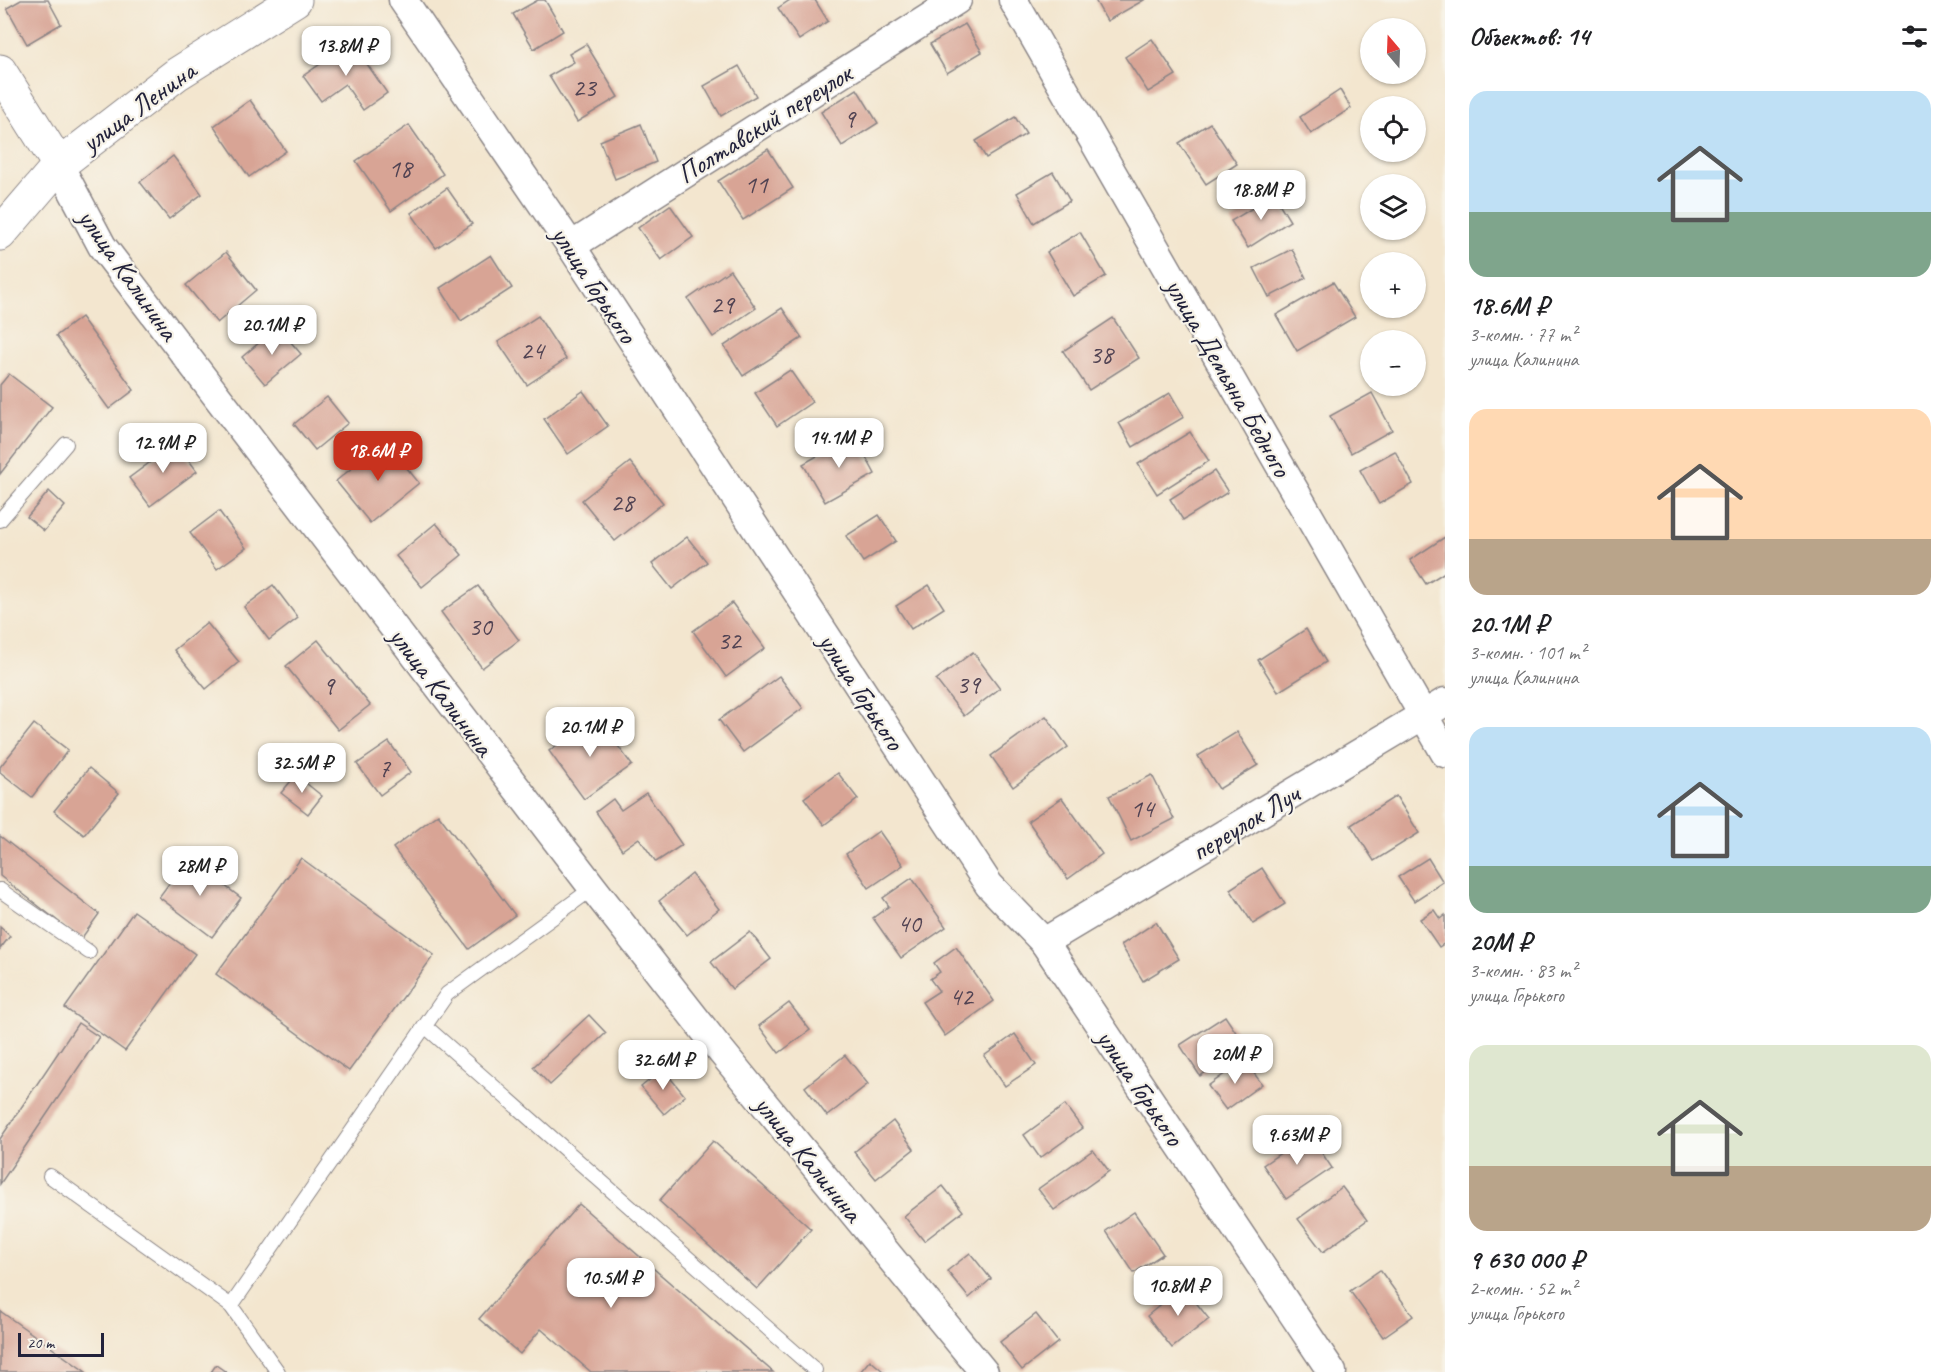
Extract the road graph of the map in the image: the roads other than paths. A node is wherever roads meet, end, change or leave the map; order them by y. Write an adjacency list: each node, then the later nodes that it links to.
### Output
1 (295, 0): 6 (street, улица Ленина)
2 (403, 0): 8 (street, улица Горького)
3 (957, 0): 8 (street, Полтавский переулок)
4 (1013, 0): 11 (street, улица Демьяна Бедного)
5 (0, 71): 6 (street, улица Калинина)
6 (59, 165): 7 (street, улица Ленина); 13 (street, улица Калинина)
7 (0, 234)
8 (571, 246): 15 (street, улица Горького)
9 (66, 444): 10 (lane)
10 (0, 520)
11 (1434, 708): 12 (street, улица Демьяна Бедного); 15 (street, переулок Луч)
12 (1445, 753)
13 (593, 888): 17 (lane); 22 (street, улица Калинина)
14 (0, 890): 16 (lane)
15 (1044, 942): 23 (street, улица Горького)
16 (89, 952)
17 (425, 1026): 19 (lane); 20 (lane)
18 (50, 1176): 19 (lane)
19 (231, 1306): 21 (lane)
20 (815, 1370)
21 (278, 1372)
22 (984, 1372)
23 (1332, 1372)

